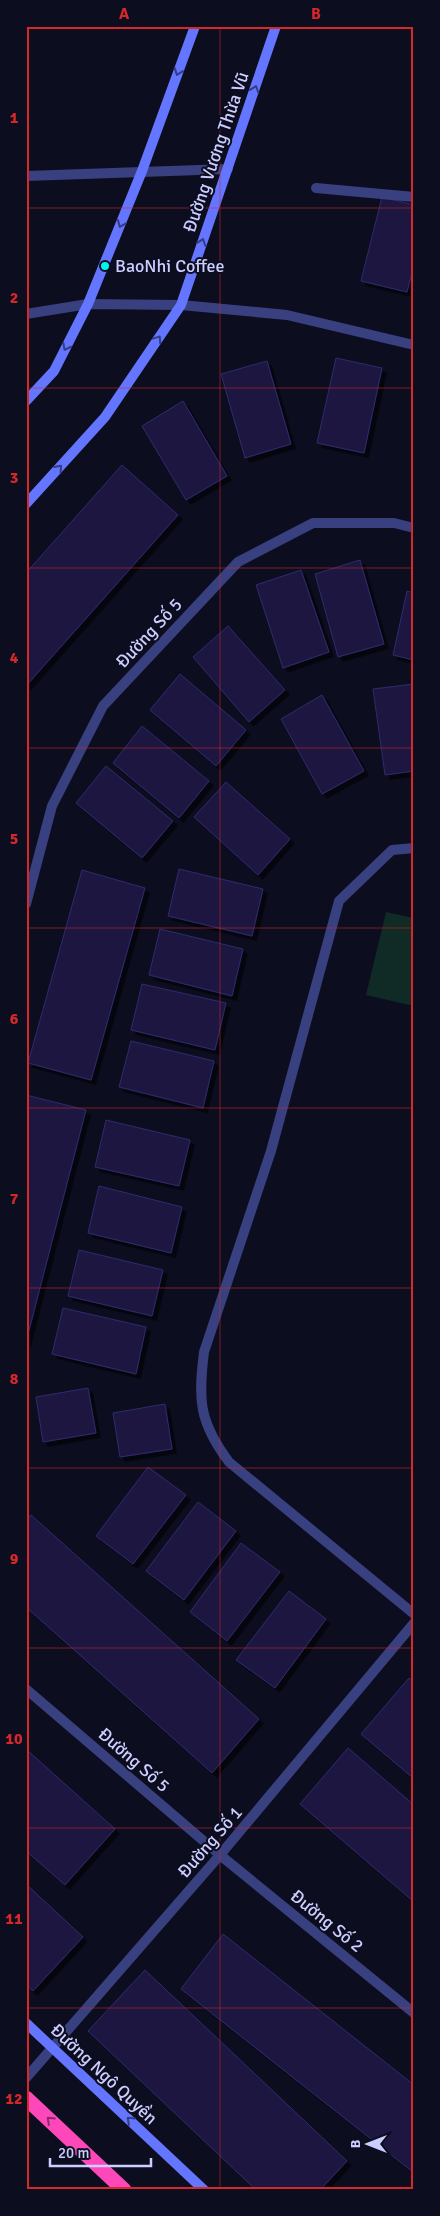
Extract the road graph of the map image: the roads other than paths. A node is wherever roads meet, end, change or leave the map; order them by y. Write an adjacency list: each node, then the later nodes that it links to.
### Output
1 (195, 26): 4 (street, one-way to 4)
2 (276, 26): 3 (street, Đường Vương Thừa Vũ, one-way to 2)
3 (228, 169): 4 (street); 9 (street, Đường Vương Thừa Vũ, one-way to 3)
4 (142, 171): 5 (street); 8 (street, one-way to 8)
5 (26, 176)
6 (316, 188): 7 (street)
7 (414, 197)
8 (88, 304): 9 (street); 10 (street); 12 (street, one-way to 12)
9 (181, 305): 11 (street); 13 (street, Đường Vương Thừa Vũ, one-way to 9)
10 (26, 314)
11 (414, 345)
12 (26, 401)
13 (26, 504)
14 (414, 528): 16 (street, Đường Số 5)
15 (414, 848): 17 (street)
16 (26, 904)
17 (414, 1614)
18 (414, 1623): 20 (street, Đường Số 1)
19 (26, 1689): 20 (street, Đường Số 5)
20 (220, 1855): 21 (street, Đường Số 2); 23 (street, Đường Số 1)
21 (414, 2013)
22 (26, 2023): 23 (street, Đường Ngô Quyền)
23 (53, 2048): 24 (street, Đường Số 1); 27 (street, Đường Ngô Quyền, one-way to 23)
24 (26, 2078)
25 (26, 2098): 26 (highway, one-way to 25)
26 (124, 2190)
27 (204, 2190)

